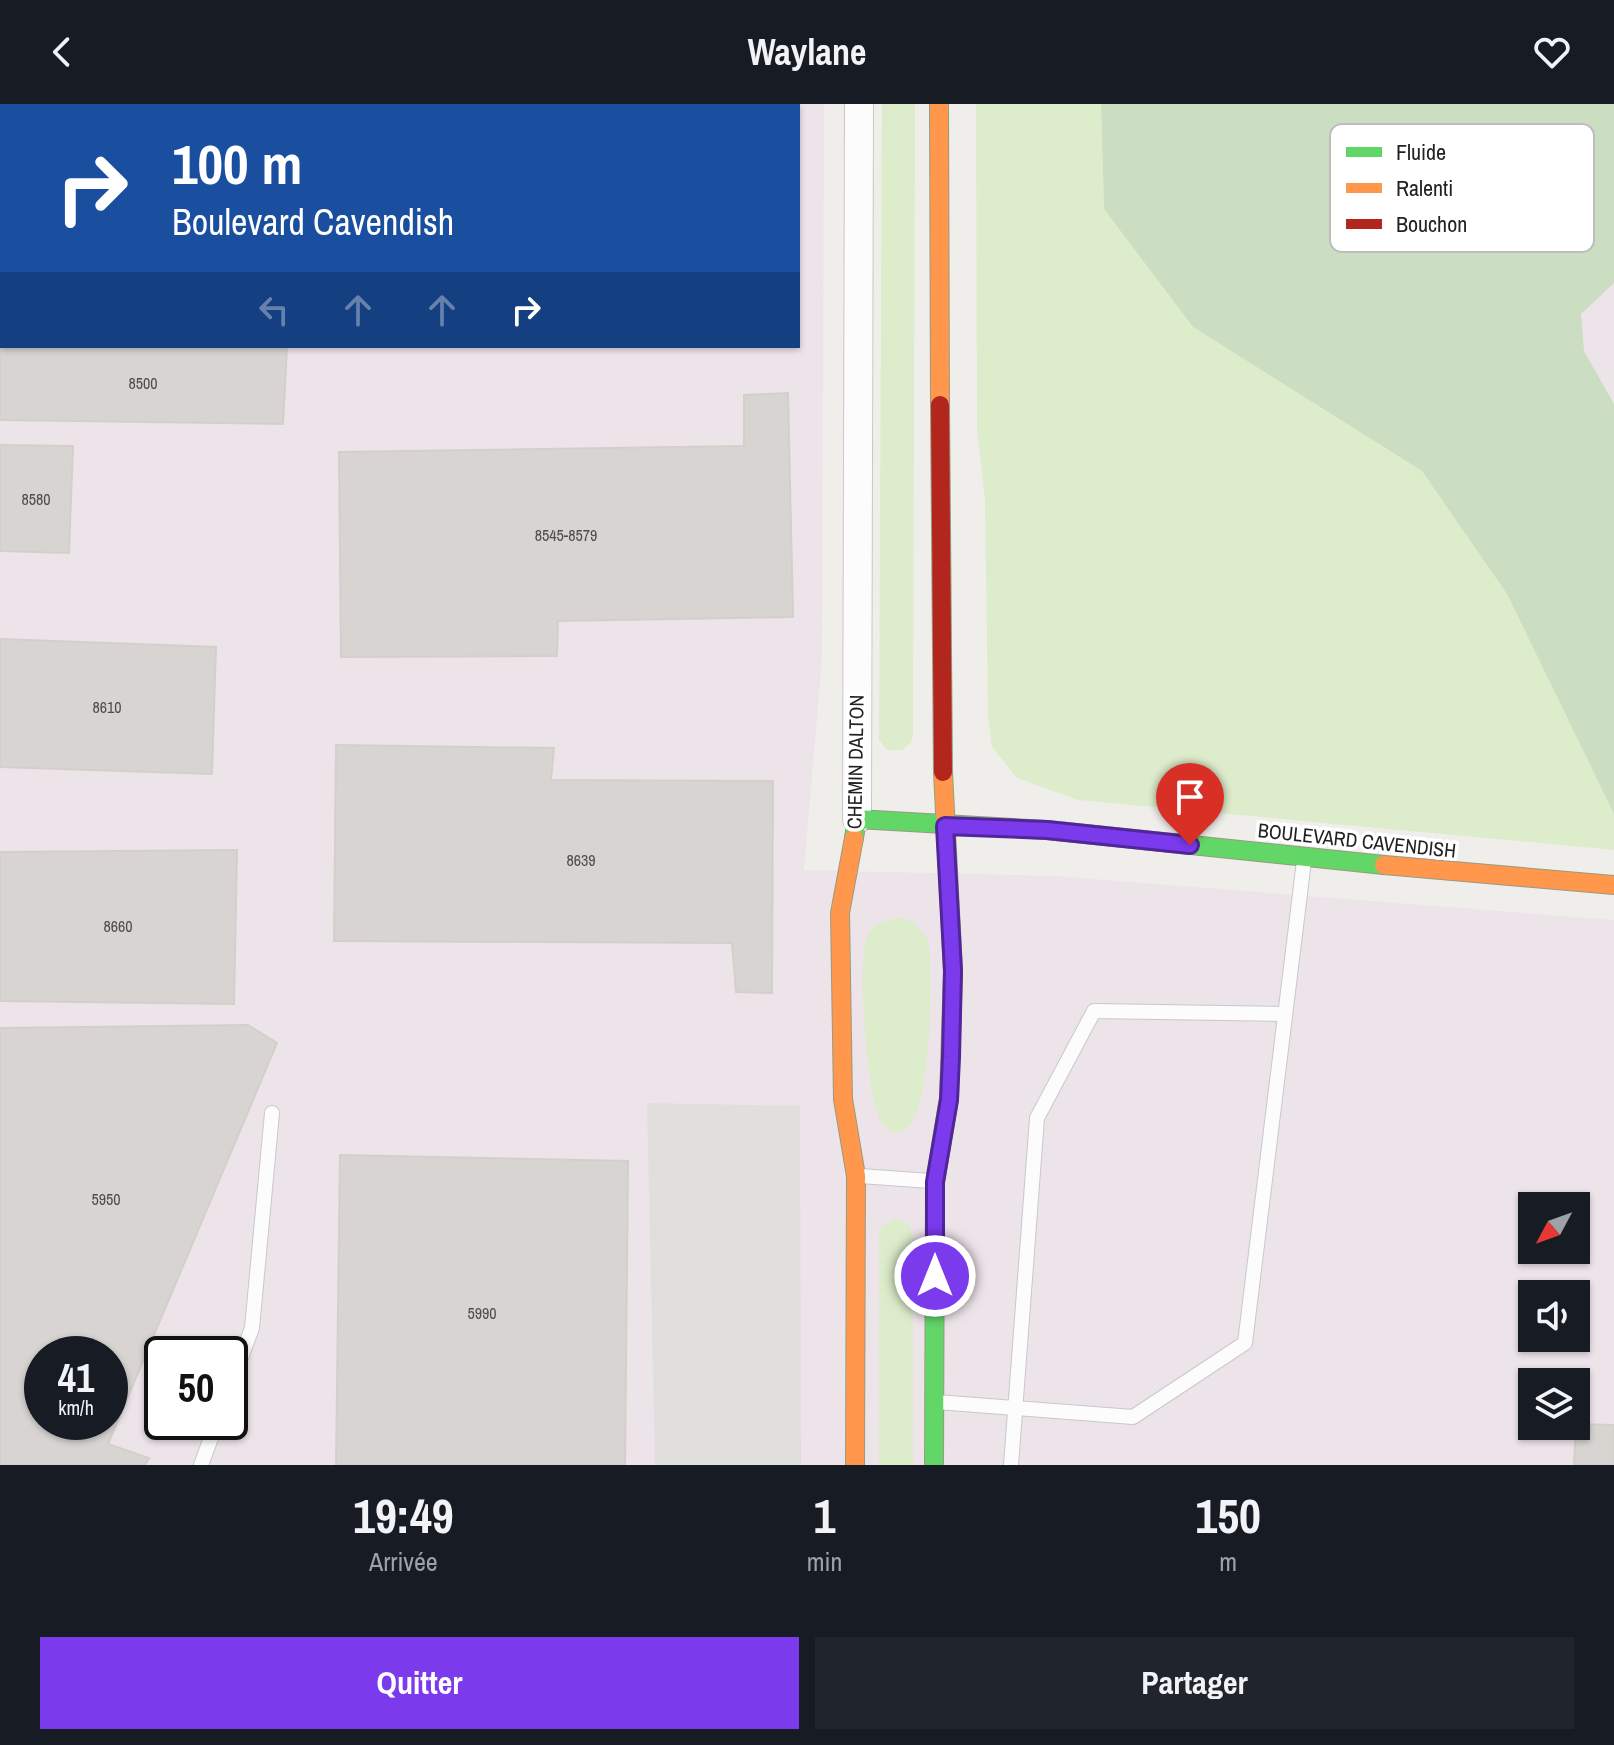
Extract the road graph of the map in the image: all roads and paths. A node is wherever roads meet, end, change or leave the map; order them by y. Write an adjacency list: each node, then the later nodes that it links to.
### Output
1 (859, 104): 3 (street, CHEMIN DALTON)
2 (939, 104): 4 (main road)
3 (857, 819): 4 (main road, BOULEVARD CAVENDISH); 9 (main road, CHEMIN DALTON)
4 (945, 826): 5 (main road, BOULEVARD CAVENDISH); 10 (main road)
5 (1305, 857): 6 (main road, BOULEVARD CAVENDISH); 7 (lane)
6 (1614, 885)
7 (1285, 1014): 13 (lane); 13 (lane)
8 (272, 1113): 11 (lane)
9 (856, 1176): 10 (lane); 16 (main road, CHEMIN DALTON)
10 (935, 1182): 12 (main road)
11 (248, 1339)
12 (934, 1402): 13 (lane); 17 (main road)
13 (1014, 1408): 18 (lane)
14 (210, 1440): 15 (lane)
15 (201, 1465)
16 (855, 1465)
17 (934, 1465)
18 (1011, 1465)

